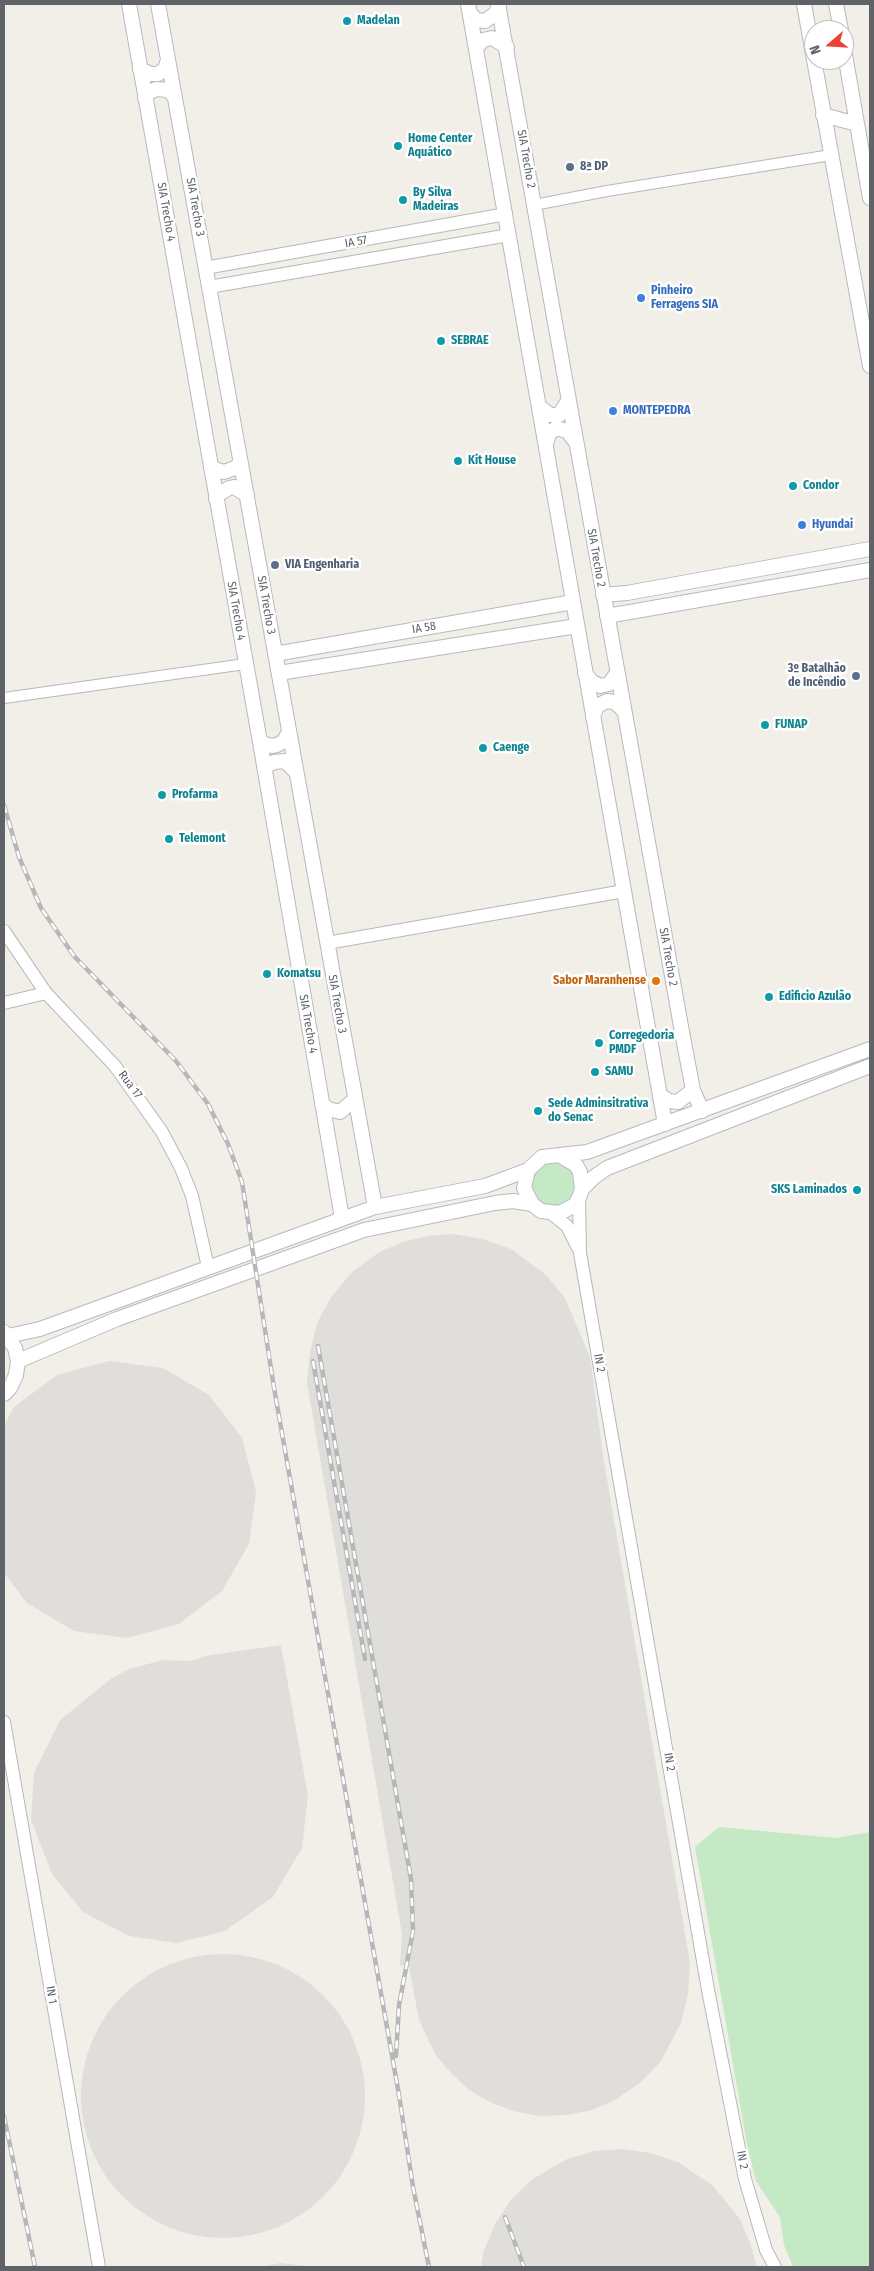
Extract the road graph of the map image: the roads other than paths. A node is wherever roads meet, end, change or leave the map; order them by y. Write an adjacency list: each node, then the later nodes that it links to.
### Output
1 (129, 4): 12 (main road, SIA Trecho 4)
2 (158, 4): 11 (main road, SIA Trecho 3)
3 (804, 4): 7 (main road)
4 (836, 4): 8 (main road)
5 (499, 5): 6 (main road); 10 (main road, SIA Trecho 2)
6 (469, 8): 9 (main road)
7 (807, 20)
8 (839, 20)
9 (477, 47): 10 (main road); 22 (main road)
10 (507, 47): 21 (main road, SIA Trecho 2)
11 (168, 60): 12 (main road); 15 (main road, SIA Trecho 3)
12 (140, 69): 16 (main road, SIA Trecho 4)
13 (816, 70): 17 (main road)
14 (848, 70): 18 (main road)
15 (174, 96): 16 (main road); 27 (main road, SIA Trecho 3)
16 (145, 98): 37 (main road, SIA Trecho 4)
17 (824, 115): 18 (main road); 19 (main road)
18 (857, 124): 20 (main road)
19 (831, 154): 21 (street); 30 (main road)
20 (870, 198)
21 (534, 206): 32 (main road, SIA Trecho 2)
22 (506, 214): 23 (street, IA 57); 24 (main road)
23 (439, 226): 25 (street); 26 (street, IA 57)
24 (509, 235): 25 (street, IA 57); 33 (main road)
25 (442, 246): 28 (street, IA 57)
26 (283, 255): 27 (street, IA 57); 28 (street)
27 (205, 268): 29 (main road, SIA Trecho 3)
28 (285, 274): 29 (street, IA 57)
29 (209, 287): 36 (main road, SIA Trecho 3)
30 (868, 342): 31 (main road)
31 (870, 366)
32 (568, 401): 33 (main road); 34 (main road, SIA Trecho 2)
33 (540, 407): 35 (main road)
34 (576, 441): 35 (main road); 42 (main road, SIA Trecho 2)
35 (546, 444): 43 (main road)
36 (241, 462): 37 (main road); 38 (main road, SIA Trecho 3)
37 (211, 468): 39 (main road, SIA Trecho 4)
38 (246, 495): 39 (main road); 50 (main road, SIA Trecho 3)
39 (216, 499): 51 (main road, SIA Trecho 4)
40 (870, 549): 42 (main road)
41 (870, 570): 45 (main road)
42 (603, 595): 45 (main road, SIA Trecho 2)
43 (573, 602): 44 (main road, IA 58); 46 (main road)
44 (552, 605): 47 (main road); 48 (main road, IA 58)
45 (607, 616): 53 (main road, SIA Trecho 2)
46 (577, 626): 47 (main road, IA 58); 52 (main road)
47 (557, 627): 49 (main road, IA 58)
48 (414, 629): 49 (main road); 50 (main road, IA 58)
49 (419, 650): 54 (main road, IA 58)
50 (275, 654): 54 (main road, SIA Trecho 3)
51 (245, 664): 55 (street); 59 (main road, SIA Trecho 4)
52 (585, 672): 53 (main road); 57 (main road)
53 (617, 673): 56 (main road, SIA Trecho 2)
54 (279, 674): 58 (main road, SIA Trecho 3)
55 (4, 698)
56 (624, 711): 57 (main road); 69 (main road, SIA Trecho 2)
57 (593, 718): 62 (main road)
58 (290, 732): 59 (main road); 61 (main road, SIA Trecho 3)
59 (260, 742): 60 (main road, SIA Trecho 4)
60 (264, 767): 61 (main road); 72 (main road, SIA Trecho 4)
61 (296, 772): 64 (main road, SIA Trecho 3)
62 (624, 891): 64 (street); 70 (main road)
63 (4, 931): 65 (street, Rua 17)
64 (327, 943): 71 (main road, SIA Trecho 3)
65 (46, 993): 66 (street); 83 (street, Rua 17)
66 (4, 1003)
67 (870, 1049): 73 (main road)
68 (870, 1066): 77 (main road)
69 (694, 1090): 70 (main road); 73 (main road, SIA Trecho 2)
70 (660, 1095): 74 (main road)
71 (354, 1100): 72 (main road); 79 (main road, SIA Trecho 3)
72 (322, 1104): 81 (main road, SIA Trecho 4)
73 (702, 1111): 74 (main road)
74 (665, 1124): 75 (main road)
75 (561, 1156): 76 (main road); 77 (main road)
76 (528, 1170): 78 (main road); 79 (main road)
77 (581, 1194): 80 (main road); 82 (street, IN 2)
78 (532, 1204): 80 (main road); 85 (main road)
79 (375, 1207): 81 (main road)
80 (552, 1214): 82 (street, IN 2)
81 (342, 1218): 83 (main road)
82 (580, 1253): 89 (street, IN 2)
83 (208, 1267): 84 (main road)
84 (6, 1334): 85 (main road)
85 (18, 1361): 86 (main road)
86 (4, 1394)
87 (4, 1722): 88 (street, IN 1)
88 (99, 2267)
89 (775, 2267)

